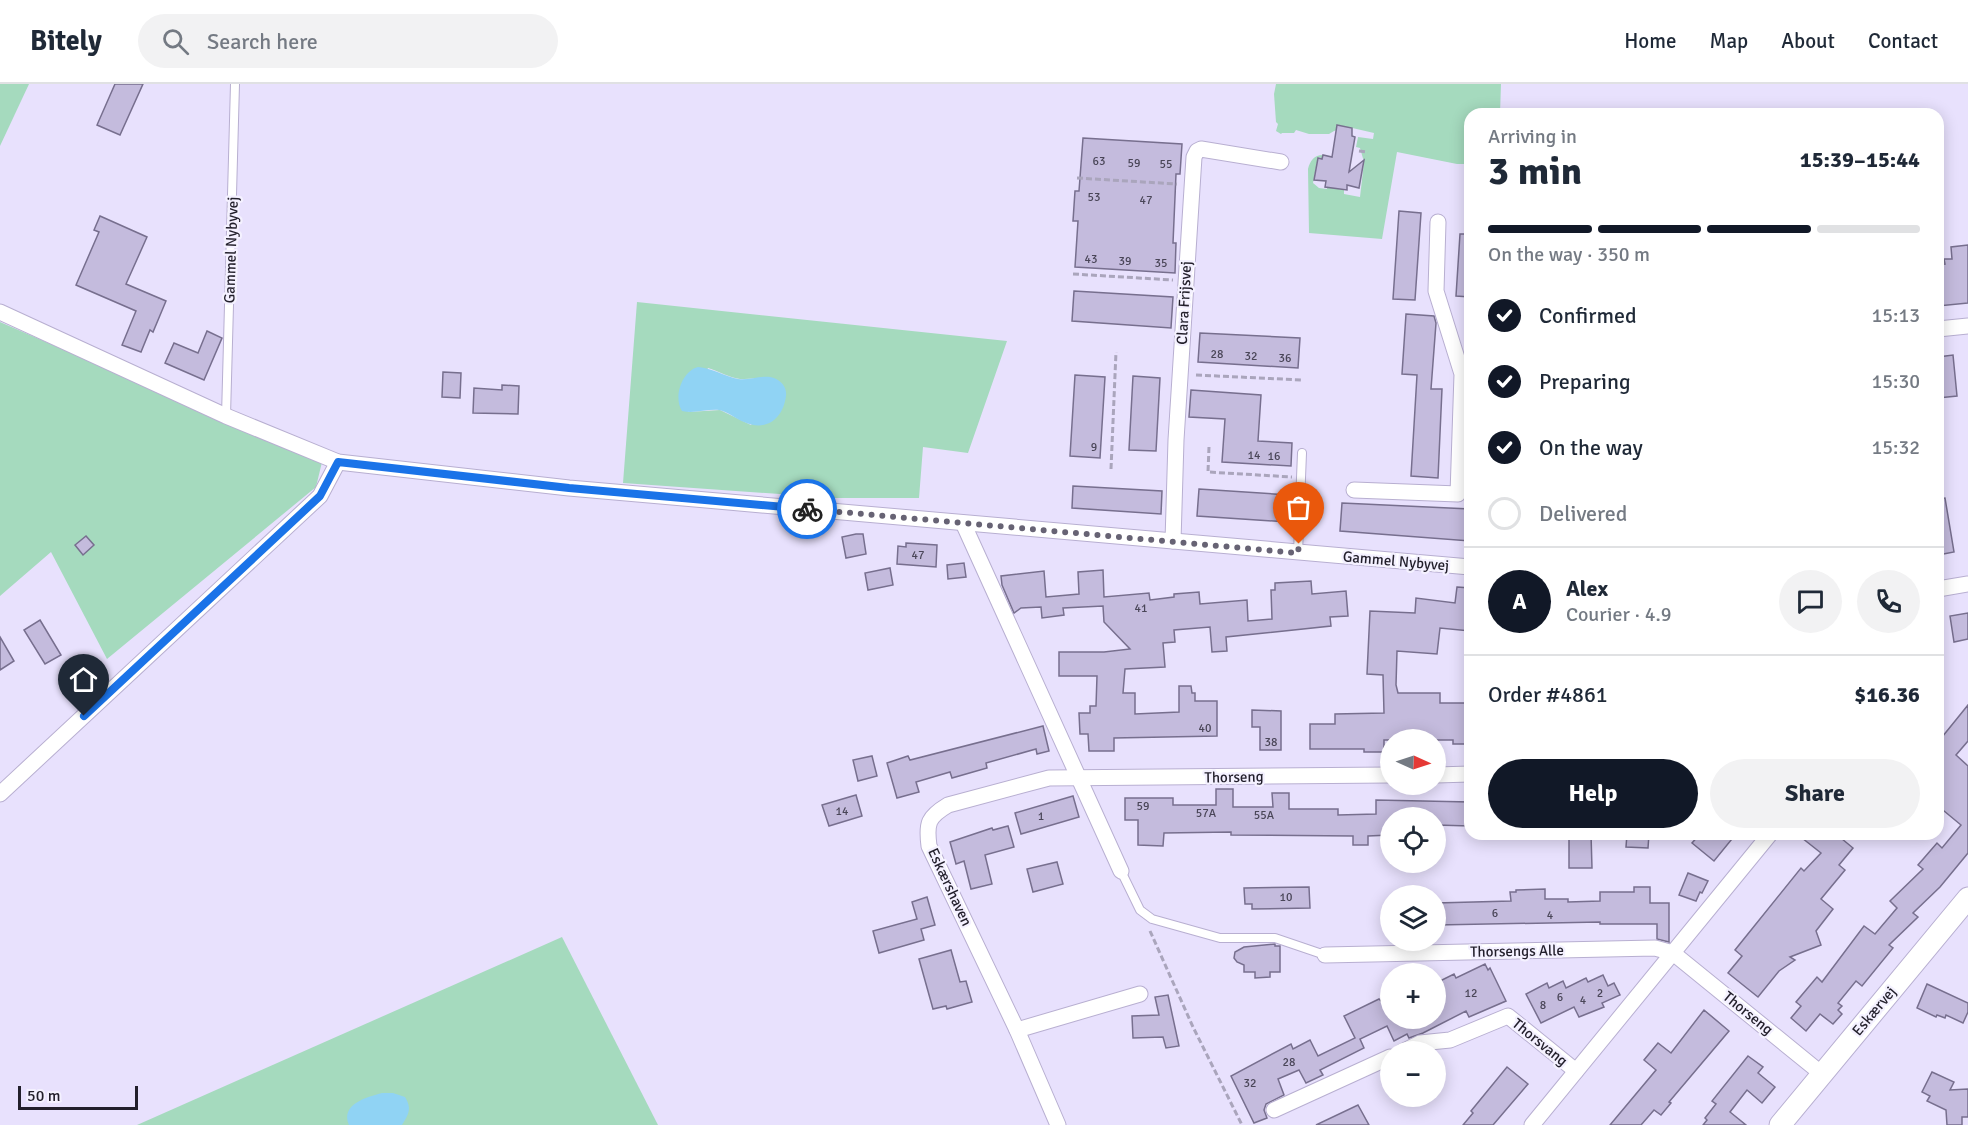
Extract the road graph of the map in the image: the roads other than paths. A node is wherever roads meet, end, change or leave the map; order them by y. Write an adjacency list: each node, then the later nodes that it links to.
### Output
1 (235, 84): 7 (lane, Gammel Nybyvej)
2 (1281, 162): 14 (street, Clara Frijsvej)
3 (1438, 222): 8 (street)
4 (0, 312): 7 (street, Gammel Nybyvej)
5 (1968, 326): 6 (street)
6 (1944, 328)
7 (226, 416): 10 (street, Gammel Nybyvej)
8 (1464, 431)
9 (1302, 453): 15 (lane)
10 (338, 462): 13 (street, Gammel Nybyvej); 23 (street)
11 (1464, 465): 12 (street)
12 (1353, 489)
13 (963, 523): 14 (street, Gammel Nybyvej); 22 (street)
14 (1173, 541): 15 (street, Gammel Nybyvej)
15 (1298, 553): 16 (street, Gammel Nybyvej)
16 (1464, 567)
17 (1968, 584): 18 (street)
18 (1944, 589)
19 (1464, 774): 21 (street)
20 (1380, 775): 22 (street, Thorseng)
21 (1446, 775)
22 (1078, 778): 25 (street); 30 (street, Eskærshaven)
23 (0, 794)
24 (1765, 840): 27 (street)
25 (1121, 871): 28 (lane)
26 (1968, 898): 34 (street, Eskærvej)
27 (1673, 952): 28 (street, Thorsengs Alle); 33 (street); 34 (street, Thorseng)
28 (1324, 955)
29 (1140, 994): 30 (street)
30 (1017, 1030): 36 (street, Eskærshaven)
31 (1440, 1041): 33 (street, Thorsvang)
32 (1380, 1062): 35 (street)
33 (1576, 1071): 37 (street)
34 (1822, 1074): 38 (street, Eskærvej)
35 (1274, 1110)
36 (1058, 1125)
37 (1532, 1125)
38 (1780, 1125)

